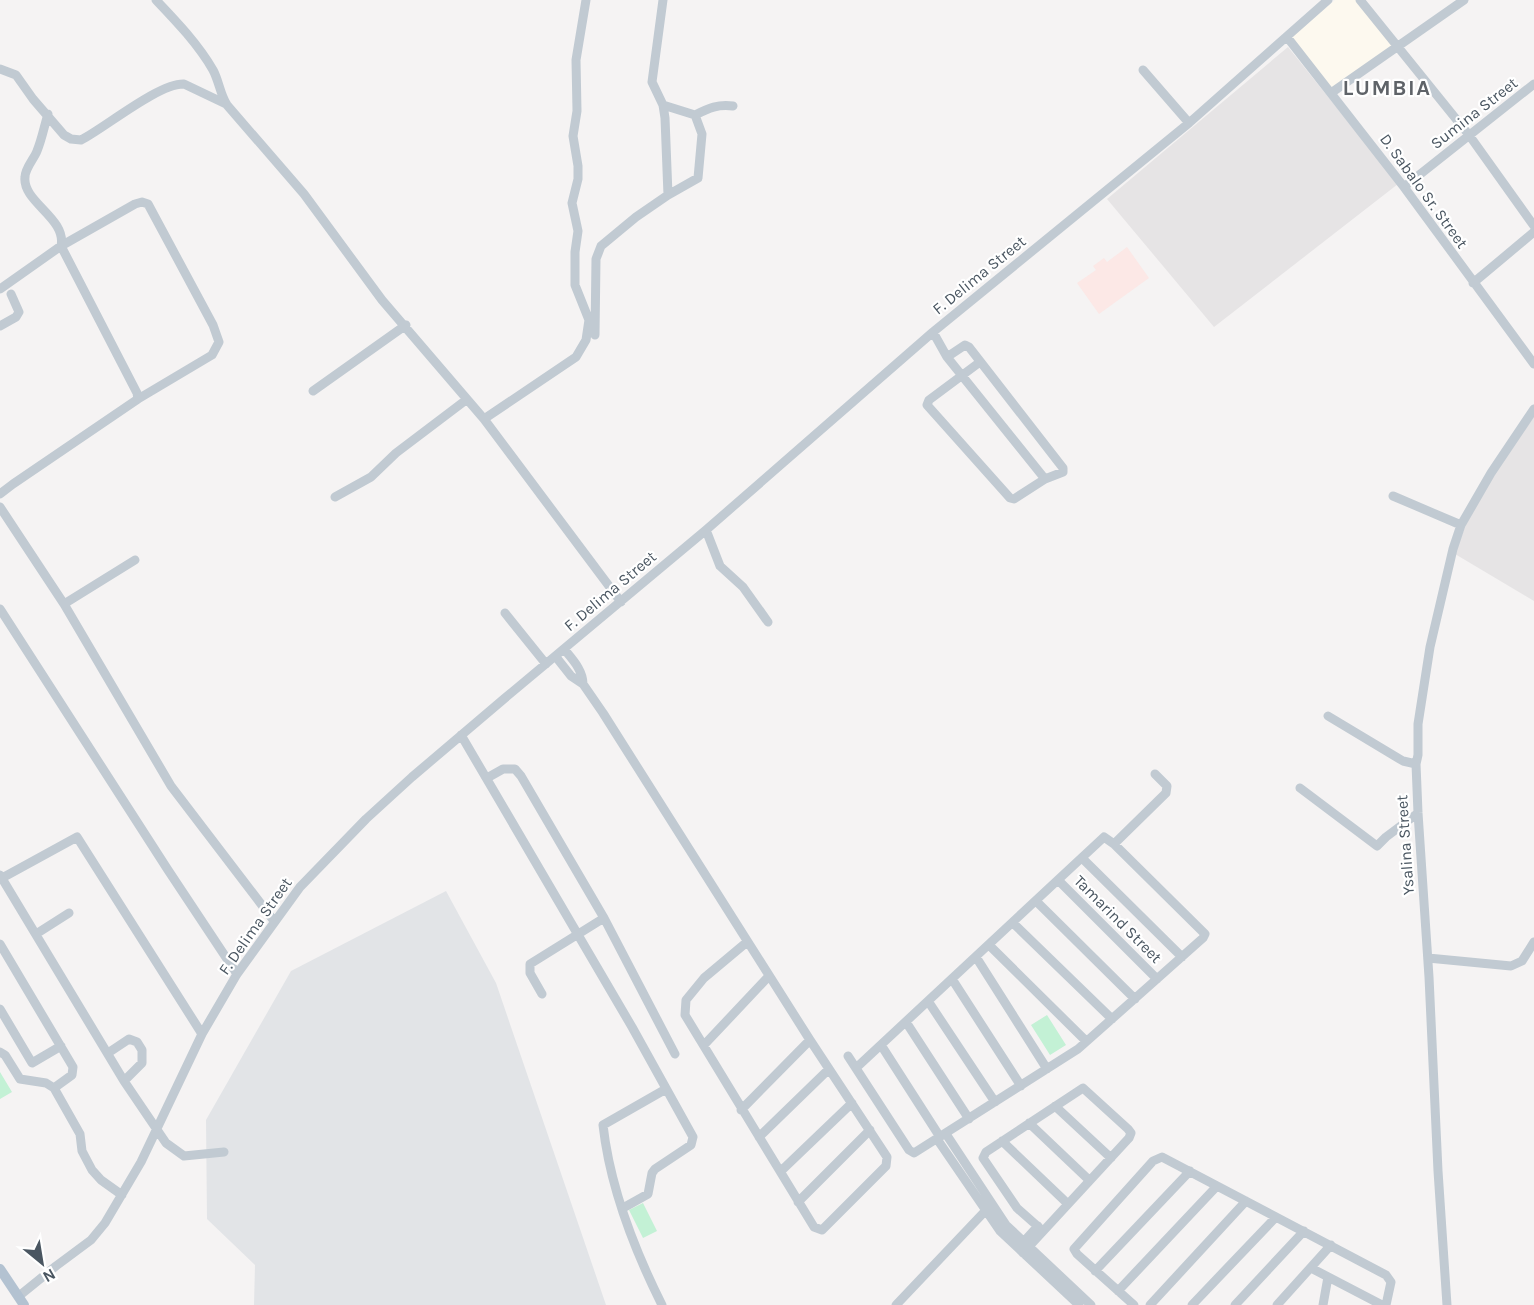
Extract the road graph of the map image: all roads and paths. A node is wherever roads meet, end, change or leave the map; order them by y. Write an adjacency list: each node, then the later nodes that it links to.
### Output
1 (156, 0): 13 (street)
2 (586, 0): 40 (street)
3 (663, 0): 14 (street)
4 (1328, 0): 7 (street, F. Delima Street)
5 (1360, 0): 8 (street)
6 (1464, 0): 8 (street)
7 (1287, 37): 12 (street, D. Sabalo Sr. Street); 18 (street, F. Delima Street)
8 (1399, 47): 12 (street); 19 (street)
9 (0, 69): 16 (street)
10 (1143, 70): 18 (street)
11 (1534, 84): 19 (street, Sumina Street)
12 (1331, 93): 20 (street, D. Sabalo Sr. Street)
13 (227, 105): 16 (street); 29 (street)
14 (663, 105): 17 (street); 21 (street)
15 (733, 106): 17 (street)
16 (48, 114): 24 (street)
17 (695, 115): 21 (street)
18 (1189, 123): 30 (street, F. Delima Street)
19 (1469, 135): 20 (street, Sumina Street); 22 (street)
20 (1404, 187): 25 (street, D. Sabalo Sr. Street)
21 (668, 195): 31 (street)
22 (1534, 225)
23 (1534, 232): 25 (street)
24 (61, 246): 26 (street); 37 (street); 37 (street)
25 (1473, 283): 34 (street, D. Sabalo Sr. Street)
26 (0, 290)
27 (11, 294): 28 (street)
28 (0, 326)
29 (406, 326): 36 (street); 38 (street)
30 (933, 332): 32 (street); 47 (street, F. Delima Street)
31 (596, 335)
32 (947, 357): 33 (street); 35 (street)
33 (980, 362): 35 (street); 41 (street)
34 (1534, 364)
35 (962, 376): 41 (street); 41 (street)
36 (313, 391)
37 (138, 399): 42 (street)
38 (466, 400): 40 (street); 44 (street)
39 (1534, 409): 46 (street, Ysalina Street)
40 (484, 419): 49 (street)
41 (1045, 479)
42 (0, 494)
43 (1393, 496): 46 (street)
44 (335, 497)
45 (0, 507): 50 (street)
46 (1461, 525): 60 (street, Ysalina Street)
47 (706, 531): 49 (street, F. Delima Street); 53 (street)
48 (135, 560): 50 (street)
49 (621, 602): 54 (street, F. Delima Street)
50 (64, 604): 72 (street)
51 (0, 609): 83 (street)
52 (506, 613): 56 (street)
53 (768, 622)
54 (564, 649): 55 (street, F. Delima Street); 57 (street)
55 (556, 657): 56 (street, F. Delima Street); 57 (street)
56 (546, 664): 59 (street, F. Delima Street)
57 (583, 684): 76 (street)
58 (1328, 716): 60 (street)
59 (461, 735): 62 (street); 72 (street, F. Delima Street)
60 (1416, 764): 64 (street, Ysalina Street)
61 (1155, 774): 65 (street)
62 (487, 778): 71 (street); 74 (street)
63 (1300, 789): 64 (street)
64 (1418, 813): 82 (street, Ysalina Street)
65 (1114, 843): 66 (street); 81 (street)
66 (1082, 858): 68 (street); 81 (street)
67 (1, 876): 75 (street); 93 (street)
68 (1058, 880): 69 (street); 85 (street, Tamarind Street)
69 (1036, 901): 73 (street); 88 (street)
70 (69, 913): 75 (street)
71 (604, 918): 74 (street); 101 (street)
72 (274, 921): 83 (street, F. Delima Street)
73 (1013, 923): 79 (street); 91 (street)
74 (577, 933): 87 (street); 109 (street)
75 (36, 934): 100 (street)
76 (747, 942): 84 (street); 96 (street)
77 (1534, 942): 82 (street)
78 (0, 944): 98 (street)
79 (989, 945): 80 (street); 95 (street)
80 (976, 957): 86 (street); 105 (street)
81 (1182, 957): 85 (street)
82 (1428, 958): 157 (street, Ysalina Street)
83 (237, 974): 93 (street, F. Delima Street)
84 (769, 976): 94 (street); 96 (street)
85 (1157, 979): 88 (street)
86 (952, 980): 89 (street); 107 (street)
87 (542, 994)
88 (1135, 999): 91 (street)
89 (928, 1001): 92 (street); 110 (street)
90 (0, 1009): 98 (street)
91 (1112, 1019): 95 (street)
92 (906, 1022): 97 (street); 114 (street)
93 (202, 1034): 116 (street, F. Delima Street)
94 (810, 1040): 104 (street); 113 (street)
95 (1086, 1041): 105 (street)
96 (704, 1045): 113 (street)
97 (881, 1045): 103 (street); 119 (street)
98 (61, 1046): 108 (street)
99 (0, 1052): 108 (street)
100 (108, 1053): 106 (street); 106 (street)
101 (675, 1054)
102 (848, 1056): 103 (street)
103 (856, 1068): 119 (street)
104 (829, 1069): 111 (street); 118 (street)
105 (1047, 1070): 107 (street)
106 (124, 1081): 116 (street)
107 (1021, 1086): 110 (street)
108 (54, 1088): 127 (street)
109 (666, 1089): 131 (street); 131 (street)
110 (995, 1102): 114 (street)
111 (852, 1103): 117 (street); 123 (street)
112 (1055, 1106): 115 (street); 122 (street); 122 (street)
113 (741, 1110): 118 (street)
114 (969, 1119): 119 (street)
115 (1029, 1124): 120 (street); 125 (street)
116 (156, 1128): 121 (street); 127 (street, F. Delima Street)
117 (870, 1130): 129 (street); 129 (street)
118 (759, 1137): 123 (street)
119 (941, 1137): 132 (street)
120 (1002, 1141): 130 (street); 134 (street)
121 (224, 1152)
122 (1111, 1158): 125 (street)
123 (781, 1172): 129 (street)
124 (1190, 1172): 126 (street); 140 (street); 140 (street)
125 (1089, 1180): 130 (street)
126 (1217, 1186): 128 (street); 142 (street)
127 (122, 1195): 144 (street, F. Delima Street)
128 (1246, 1201): 133 (street); 150 (street)
129 (798, 1202)
130 (1068, 1204): 134 (street)
131 (623, 1208): 145 (street)
132 (988, 1208): 137 (street); 146 (street)
133 (1276, 1217): 135 (street); 151 (street)
134 (1040, 1228): 137 (street)
135 (1304, 1231): 136 (street); 152 (street)
136 (1331, 1245): 138 (street); 156 (street)
137 (1023, 1248): 147 (street); 148 (street)
138 (1311, 1268): 141 (street); 153 (street)
139 (0, 1269): 144 (main road)
140 (1095, 1270): 142 (street)
141 (1328, 1277): 143 (street); 154 (street)
142 (1118, 1291): 149 (street)
143 (1360, 1293): 155 (street); 156 (street)
144 (21, 1300)
145 (662, 1305)
146 (896, 1305)
147 (1079, 1305)
148 (1091, 1305)
149 (1134, 1305)
150 (1150, 1305)
151 (1192, 1305)
152 (1235, 1305)
153 (1277, 1305)
154 (1323, 1305)
155 (1357, 1305)
156 (1384, 1305)
157 (1447, 1305)

